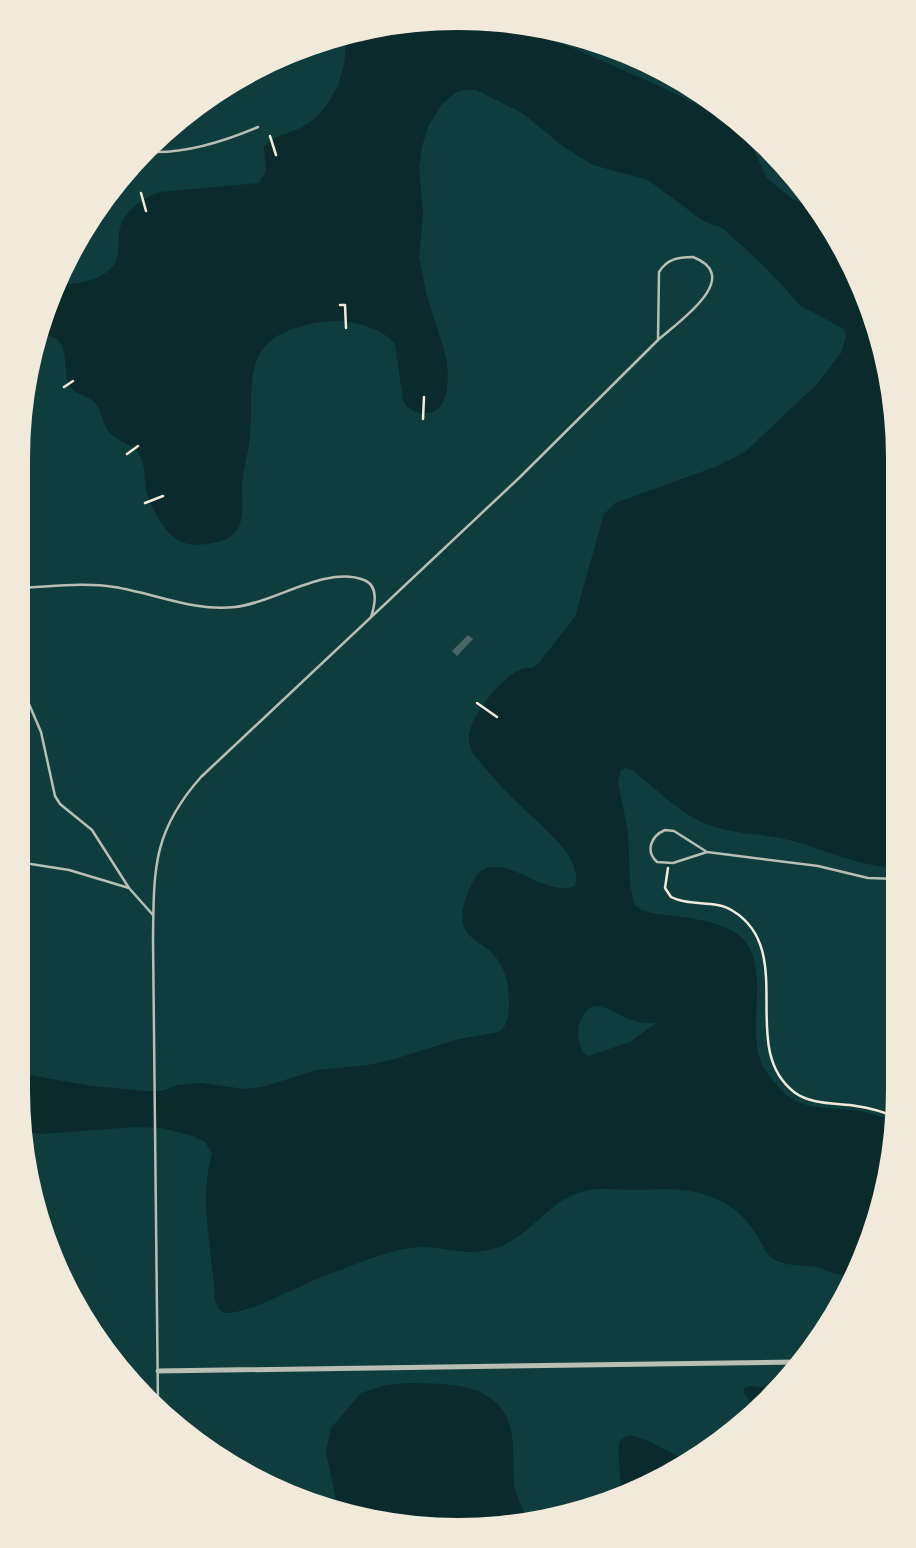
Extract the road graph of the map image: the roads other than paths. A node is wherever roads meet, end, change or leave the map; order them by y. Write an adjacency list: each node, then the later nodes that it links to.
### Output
1 (258, 127): 2 (lane)
2 (158, 152)
3 (658, 340): 3 (lane); 5 (lane)
4 (30, 588): 5 (lane)
5 (370, 620): 11 (lane)
6 (30, 707): 10 (lane)
7 (707, 852): 7 (lane); 9 (lane)
8 (30, 864): 10 (lane)
9 (886, 879)
10 (129, 888): 11 (lane)
11 (153, 915): 13 (lane)
12 (788, 1362): 13 (street)
13 (158, 1371): 14 (lane)
14 (159, 1396)

